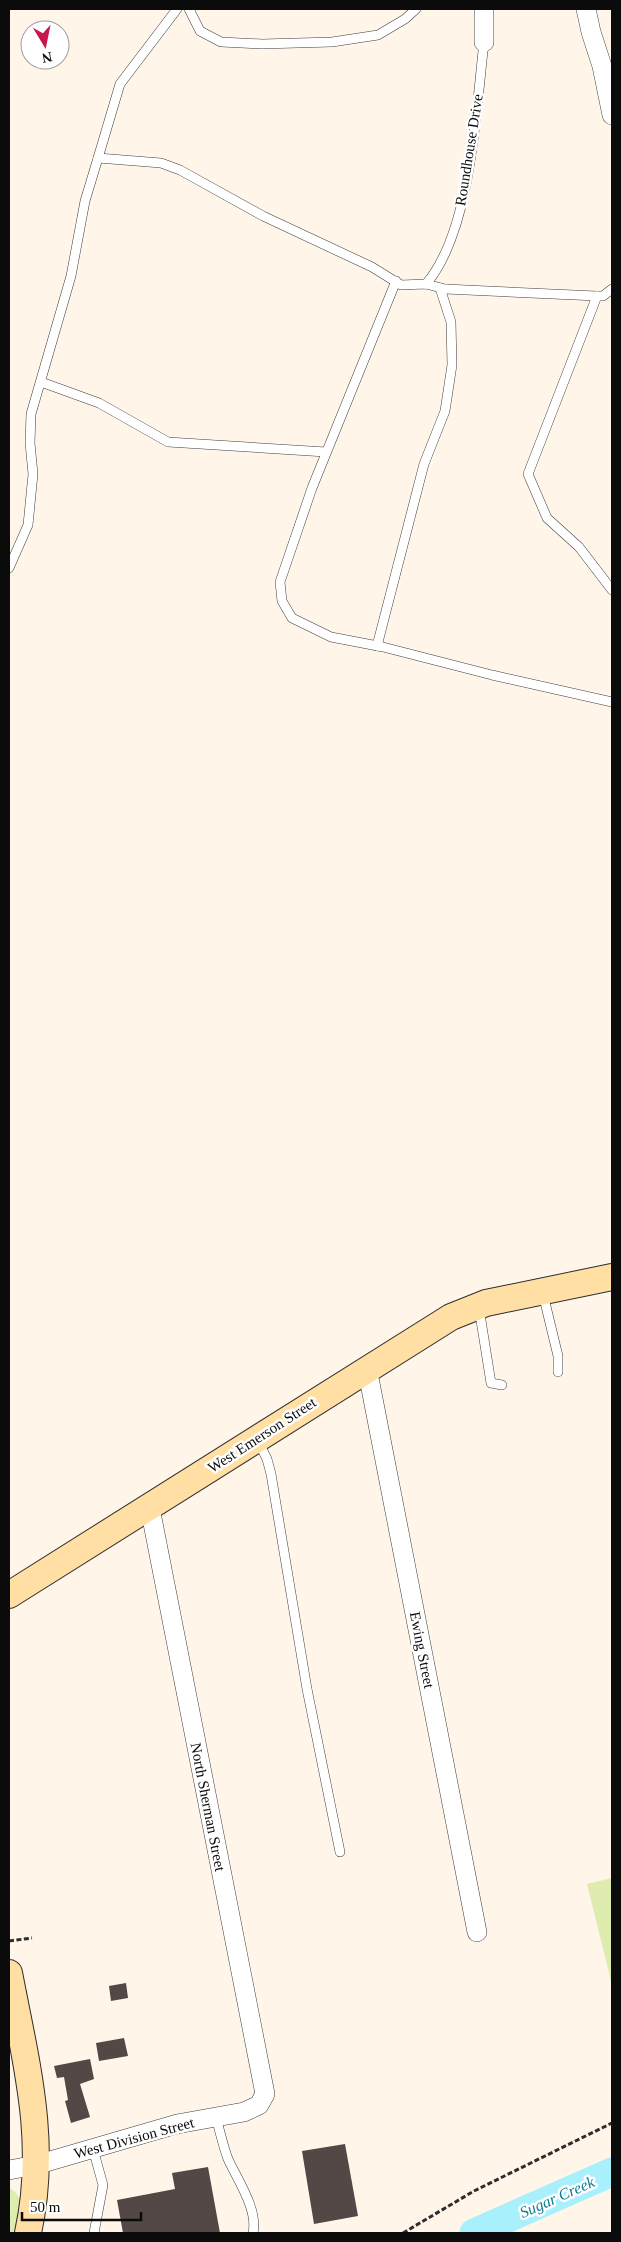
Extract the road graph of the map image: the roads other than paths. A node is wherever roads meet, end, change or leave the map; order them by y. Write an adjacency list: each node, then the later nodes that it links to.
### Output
1 (177, 9): 8 (lane)
2 (189, 9): 3 (lane)
3 (416, 9)
4 (484, 9): 6 (street, Roundhouse Drive)
5 (586, 9): 7 (street)
6 (484, 42): 10 (lane, Roundhouse Drive)
7 (612, 115)
8 (98, 158): 9 (lane); 14 (lane)
9 (396, 281): 10 (lane); 15 (lane)
10 (426, 284): 11 (lane)
11 (440, 288): 13 (lane); 18 (lane)
12 (612, 289): 13 (lane)
13 (597, 296): 17 (lane)
14 (41, 382): 15 (lane); 16 (lane)
15 (326, 452): 18 (lane)
16 (9, 568)
17 (612, 590)
18 (377, 646): 19 (lane)
19 (612, 702)
20 (612, 1277): 21 (street, West Emerson Street)
21 (533, 1293): 22 (street, West Emerson Street); 24 (lane)
22 (478, 1306): 23 (street, West Emerson Street); 25 (lane)
23 (367, 1368): 26 (street, West Emerson Street); 30 (street, Ewing Street)
24 (558, 1372)
25 (502, 1385)
26 (257, 1438): 27 (street, West Emerson Street); 29 (lane)
27 (150, 1508): 28 (street, West Emerson Street); 32 (street, North Sherman Street)
28 (9, 1595)
29 (340, 1852)
30 (477, 1932)
31 (9, 1973): 35 (street)
32 (259, 2105): 33 (street, West Division Street)
33 (216, 2118): 34 (street, West Division Street); 39 (lane)
34 (93, 2149): 35 (street, West Division Street); 38 (lane)
35 (36, 2165): 36 (street, West Division Street); 37 (street)
36 (9, 2170)
37 (28, 2233)
38 (94, 2233)
39 (253, 2233)

